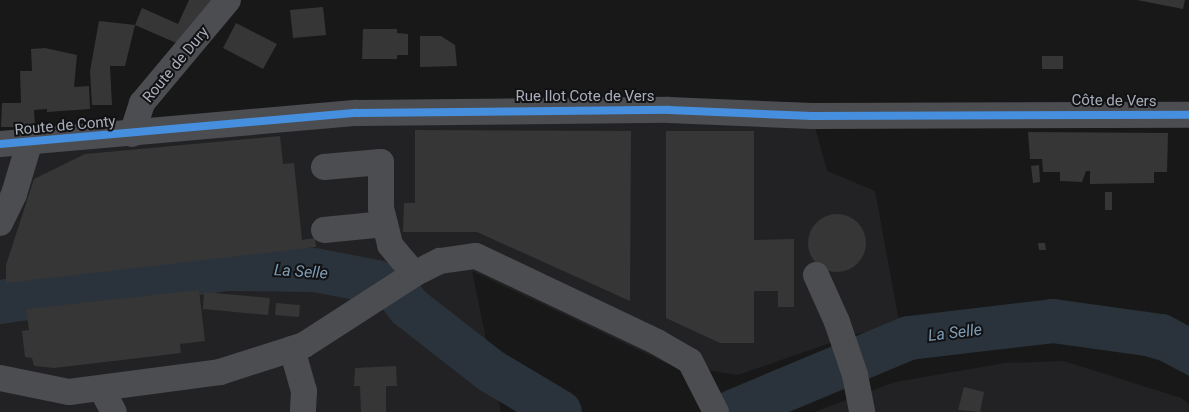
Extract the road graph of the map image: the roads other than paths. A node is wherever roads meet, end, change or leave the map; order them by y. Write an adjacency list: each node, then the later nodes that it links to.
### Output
1 (228, 0): 4 (street, Route de Dury)
2 (1038, 114): 3 (street, Côte de Vers); 4 (street, Rue Ilot Cote de Vers)
3 (1189, 115)
4 (132, 134): 6 (street, Route de Conty)
5 (0, 144): 6 (street, Route de Conty)
6 (29, 144): 8 (street)
7 (324, 167): 9 (street)
8 (0, 223)
9 (385, 224): 10 (street); 12 (street)
10 (324, 230)
11 (816, 276): 19 (street)
12 (410, 277): 13 (street); 16 (street)
13 (292, 349): 15 (street); 18 (street)
14 (0, 378): 15 (street)
15 (102, 388): 17 (street)
16 (713, 403)
17 (114, 412)
18 (303, 412)
19 (862, 412)

